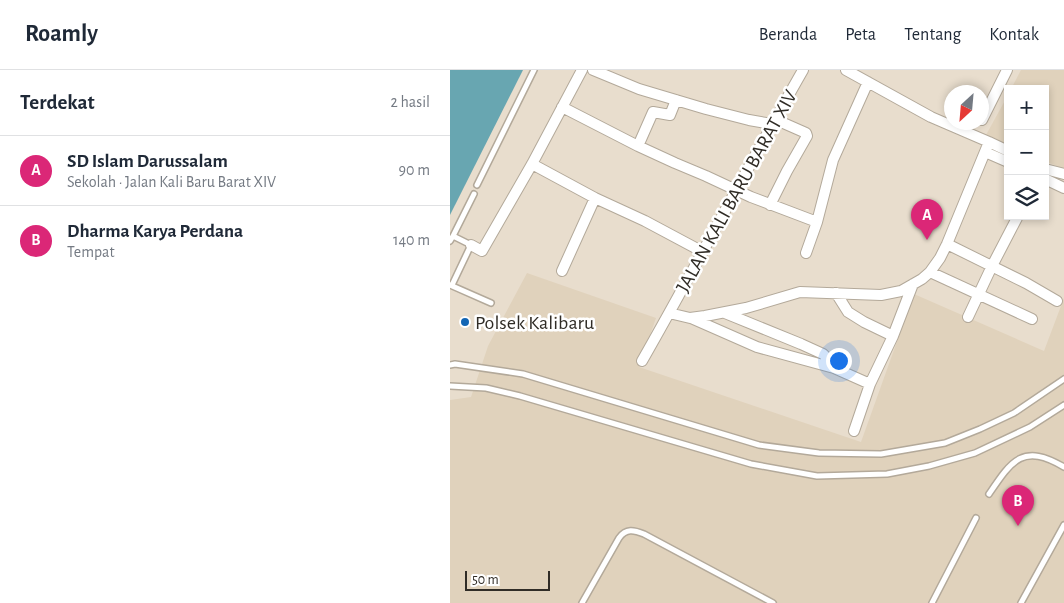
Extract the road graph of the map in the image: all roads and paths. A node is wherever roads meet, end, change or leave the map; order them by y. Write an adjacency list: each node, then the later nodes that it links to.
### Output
1 (534, 70): 23 (lane)
2 (582, 70): 10 (street)
3 (593, 70): 8 (street)
4 (803, 70): 11 (street, JALAN KALI BARU BARAT XIV)
5 (846, 70): 7 (street)
6 (1007, 70): 9 (street)
7 (868, 82): 13 (street); 30 (street)
8 (676, 100): 11 (street); 15 (street)
9 (989, 105)
10 (562, 107): 15 (street); 19 (street)
11 (772, 124): 25 (street, JALAN KALI BARU BARAT XIV); 28 (street)
12 (976, 130): 13 (street)
13 (974, 135): 14 (street)
14 (989, 142): 16 (street); 17 (street, JALAN KALI BARU BARAT XIV)
15 (638, 146): 25 (street)
16 (1004, 149)
17 (985, 152): 18 (street); 32 (street, JALAN KALI BARU BARAT XIV)
18 (1004, 160)
19 (532, 164): 27 (street); 33 (street)
20 (1049, 169): 21 (street)
21 (1064, 174)
22 (1049, 181): 24 (street)
23 (477, 185)
24 (1064, 188)
25 (737, 190): 28 (street); 34 (street, JALAN KALI BARU BARAT XIV)
26 (474, 194): 31 (lane)
27 (595, 198): 34 (street); 37 (street)
28 (770, 204): 30 (street)
29 (1016, 220): 36 (street)
30 (817, 222): 35 (street)
31 (451, 238): 33 (lane)
32 (947, 244): 36 (street); 38 (street, JALAN KALI BARU BARAT XIV)
33 (471, 245): 40 (lane)
34 (703, 252): 45 (street, JALAN KALI BARU BARAT XIV)
35 (806, 253)
36 (992, 266): 42 (street); 43 (street)
37 (562, 271)
38 (930, 272): 39 (street, JALAN KALI BARU BARAT XIV); 42 (street)
39 (913, 284): 41 (street, JALAN KALI BARU BARAT XIV); 50 (street)
40 (451, 285): 44 (lane)
41 (836, 293): 46 (street, JALAN KALI BARU BARAT XIV); 50 (street)
42 (979, 295): 47 (street); 49 (street)
43 (1057, 301)
44 (491, 303)
45 (669, 313): 48 (street, JALAN KALI BARU BARAT XIV); 51 (street, JALAN KALI BARU BARAT XIV)
46 (725, 313): 48 (street, JALAN KALI BARU BARAT XIV); 53 (street)
47 (968, 317)
48 (690, 318): 53 (street)
49 (1032, 319)
50 (893, 336): 55 (street)
51 (642, 361)
52 (450, 365): 54 (lane)
53 (834, 368): 55 (street)
54 (1064, 379)
55 (870, 384): 58 (street)
56 (450, 386): 57 (lane)
57 (1064, 405)
58 (854, 431)
59 (1064, 467): 60 (lane)
60 (989, 494)
61 (976, 518): 65 (lane)
62 (1064, 525): 66 (lane)
63 (582, 603): 64 (lane)
64 (773, 603)
65 (933, 603)
66 (1021, 603)

